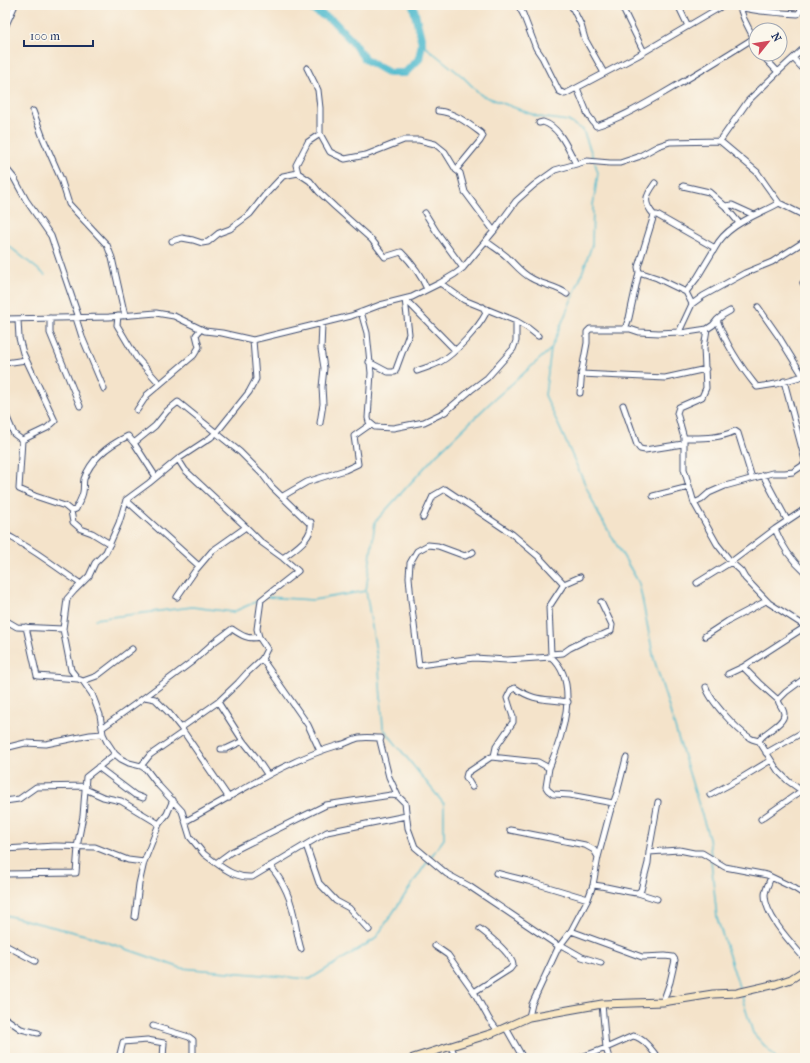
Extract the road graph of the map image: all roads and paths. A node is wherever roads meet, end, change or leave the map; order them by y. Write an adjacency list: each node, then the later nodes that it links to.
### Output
1 (15, 5): 11 (street)
2 (518, 5): 22 (street)
3 (571, 5): 21 (street)
4 (621, 5): 15 (street)
5 (678, 5): 10 (street)
6 (724, 5): 10 (street)
7 (740, 6): 9 (street); 12 (street)
8 (805, 6): 9 (street)
9 (800, 8)
10 (688, 26): 15 (street)
11 (5, 27)
12 (748, 27)
13 (748, 44): 22 (street)
14 (805, 47): 16 (street)
15 (644, 52): 21 (street)
16 (793, 58): 19 (street); 20 (street)
17 (769, 62): 20 (street)
18 (307, 68): 26 (street)
19 (805, 71)
20 (778, 72): 27 (street)
21 (604, 73): 22 (street)
22 (577, 88)
23 (34, 111): 59 (street)
24 (438, 111): 30 (street)
25 (538, 122): 28 (street)
26 (320, 134): 30 (street); 31 (street)
27 (720, 141): 28 (street); 34 (street)
28 (576, 164): 41 (street)
29 (5, 167): 61 (street)
30 (456, 170): 41 (street)
31 (298, 173): 43 (street); 49 (street)
32 (655, 183): 37 (street)
33 (683, 186): 35 (street)
34 (779, 203): 38 (street); 39 (street)
35 (725, 206): 38 (street); 40 (street)
36 (425, 213): 46 (street)
37 (654, 215): 45 (street); 47 (street)
38 (754, 215): 40 (street)
39 (805, 216)
40 (739, 223): 45 (street)
41 (494, 231): 44 (street)
42 (805, 240): 53 (street)
43 (172, 241)
44 (486, 241): 46 (street); 51 (street)
45 (715, 248): 50 (street)
46 (463, 268): 48 (street)
47 (639, 272): 50 (street); 68 (street)
48 (440, 283): 49 (street); 54 (street)
49 (427, 290): 52 (street)
50 (686, 292): 53 (street)
51 (567, 294)
52 (405, 299): 57 (street); 73 (street); 75 (street)
53 (692, 304): 70 (street)
54 (483, 307): 65 (street); 73 (street)
55 (758, 307): 80 (street)
56 (730, 311): 64 (street)
57 (361, 312): 66 (street); 75 (street)
58 (118, 316): 59 (street); 61 (street); 82 (street)
59 (125, 316): 67 (street)
60 (50, 318): 61 (street); 63 (street); 86 (street)
61 (78, 318): 83 (street)
62 (5, 319): 63 (street)
63 (18, 320): 74 (street)
64 (717, 320): 69 (street); 81 (street)
65 (516, 321): 71 (street); 90 (street)
66 (322, 324): 72 (street); 89 (street)
67 (201, 329): 72 (street); 82 (street)
68 (625, 329): 70 (street); 79 (street)
69 (707, 329): 70 (street); 77 (street)
70 (679, 332)
71 (538, 336)
72 (253, 340): 91 (street)
73 (455, 350): 78 (street)
74 (26, 360): 76 (street); 92 (street)
75 (369, 362): 90 (street)
76 (5, 363)
77 (706, 369): 79 (street); 93 (street)
78 (417, 371)
79 (582, 374): 84 (street)
80 (804, 375): 81 (street)
81 (784, 381): 96 (street)
82 (159, 383): 87 (street)
83 (104, 389)
84 (580, 393)
85 (623, 405): 93 (street)
86 (80, 406)
87 (137, 410)
88 (5, 413): 92 (street)
89 (320, 423)
90 (371, 424): 102 (street)
91 (216, 432): 94 (street); 95 (street); 102 (street)
92 (22, 440): 107 (street)
93 (684, 441): 100 (street); 101 (street)
94 (134, 443): 99 (street); 107 (street)
95 (178, 459): 99 (street); 110 (street)
96 (805, 460)
97 (805, 464): 98 (street)
98 (763, 475): 100 (street); 109 (street)
99 (156, 477): 104 (street)
100 (752, 478): 105 (street)
101 (689, 487): 103 (street); 105 (street)
102 (283, 496): 115 (street)
103 (653, 496)
104 (126, 500): 113 (street); 117 (street)
105 (694, 504): 116 (street)
106 (805, 509): 109 (street)
107 (71, 511): 113 (street)
108 (423, 518): 122 (street)
109 (787, 520): 111 (street)
110 (246, 527): 115 (street); 117 (street)
111 (774, 529): 116 (street); 118 (street)
112 (5, 535): 121 (street)
113 (110, 544): 121 (street)
114 (473, 552): 133 (street)
115 (283, 558): 131 (street)
116 (731, 562): 120 (street); 124 (street)
117 (199, 566): 123 (street)
118 (805, 572)
119 (580, 577): 122 (street)
120 (697, 583)
121 (81, 584): 129 (street)
122 (564, 584): 133 (street)
123 (177, 597)
124 (766, 600): 127 (street); 130 (street)
125 (601, 602): 133 (street)
126 (5, 620): 128 (street)
127 (804, 625): 135 (street)
128 (26, 627): 129 (street); 138 (street)
129 (63, 629): 138 (street)
130 (706, 636)
131 (259, 637): 134 (street); 140 (street)
132 (132, 650): 138 (street)
133 (551, 655): 143 (street)
134 (262, 659): 142 (street); 152 (street)
135 (743, 667): 136 (street); 141 (street)
136 (728, 674)
137 (805, 678): 141 (street)
138 (81, 680): 144 (street)
139 (706, 687): 149 (street)
140 (145, 697): 144 (street); 145 (street)
141 (778, 700): 149 (street)
142 (218, 702): 145 (street); 148 (street)
143 (568, 702): 155 (street); 160 (street)
144 (102, 728): 147 (street)
145 (182, 730): 158 (street); 168 (street)
146 (805, 731): 153 (street)
147 (103, 734): 150 (street); 154 (street)
148 (243, 741): 151 (street); 161 (street)
149 (759, 741): 153 (street)
150 (5, 748)
151 (221, 748)
152 (320, 751): 161 (street); 166 (street)
153 (766, 753): 157 (street)
154 (115, 754): 158 (street); 159 (street)
155 (494, 756): 160 (street); 163 (street)
156 (626, 758): 172 (street)
157 (771, 760): 164 (street); 165 (street)
158 (141, 766): 169 (street)
159 (98, 767): 162 (street); 167 (street)
160 (548, 768): 172 (street)
161 (267, 774): 168 (street)
162 (86, 787): 170 (street); 176 (street); 179 (street)
163 (472, 787)
164 (804, 790): 174 (street)
165 (710, 795)
166 (398, 796): 173 (street); 184 (street)
167 (143, 798)
168 (229, 798): 175 (street)
169 (173, 800): 175 (street); 176 (street)
170 (5, 801)
171 (658, 802): 181 (street)
172 (613, 803): 182 (street)
173 (406, 816): 178 (street); 200 (street)
174 (761, 819)
175 (186, 821): 184 (street)
176 (159, 824): 183 (street)
177 (510, 830): 182 (street)
178 (306, 845): 185 (street); 196 (street)
179 (77, 847): 180 (street); 183 (street); 187 (street)
180 (5, 849)
181 (649, 852): 188 (street); 190 (street)
182 (598, 857): 189 (street)
183 (144, 862): 194 (street)
184 (216, 863): 185 (street)
185 (270, 866): 201 (street)
186 (496, 873): 192 (street)
187 (5, 874)
188 (771, 877): 191 (street); 202 (street)
189 (593, 885): 190 (street); 192 (street)
190 (638, 893): 193 (street)
191 (805, 895)
192 (588, 899): 197 (street)
193 (657, 899)
194 (135, 917)
195 (480, 929): 206 (street)
196 (369, 930)
197 (571, 931): 200 (street); 207 (street)
198 (5, 945): 203 (street)
199 (435, 946): 206 (street)
200 (559, 946): 204 (street); 209 (street)
201 (300, 949)
202 (805, 959)
203 (35, 961)
204 (602, 963)
205 (805, 970): 207 (street)
206 (474, 992): 213 (street)
207 (663, 1002): 208 (street)
208 (602, 1004): 209 (street); 216 (street)
209 (529, 1017): 212 (street)
210 (5, 1018): 214 (street)
211 (153, 1026): 220 (street)
212 (506, 1028): 213 (street); 223 (street)
213 (498, 1031): 215 (street)
214 (38, 1033)
215 (451, 1047): 217 (street); 222 (street)
216 (606, 1048): 224 (street); 225 (street); 226 (street)
217 (425, 1056): 221 (street)
218 (119, 1058): 219 (street)
219 (163, 1058)
220 (193, 1058)
221 (413, 1058)
222 (456, 1058)
223 (523, 1058)
224 (579, 1058)
225 (610, 1058)
226 (658, 1058)

